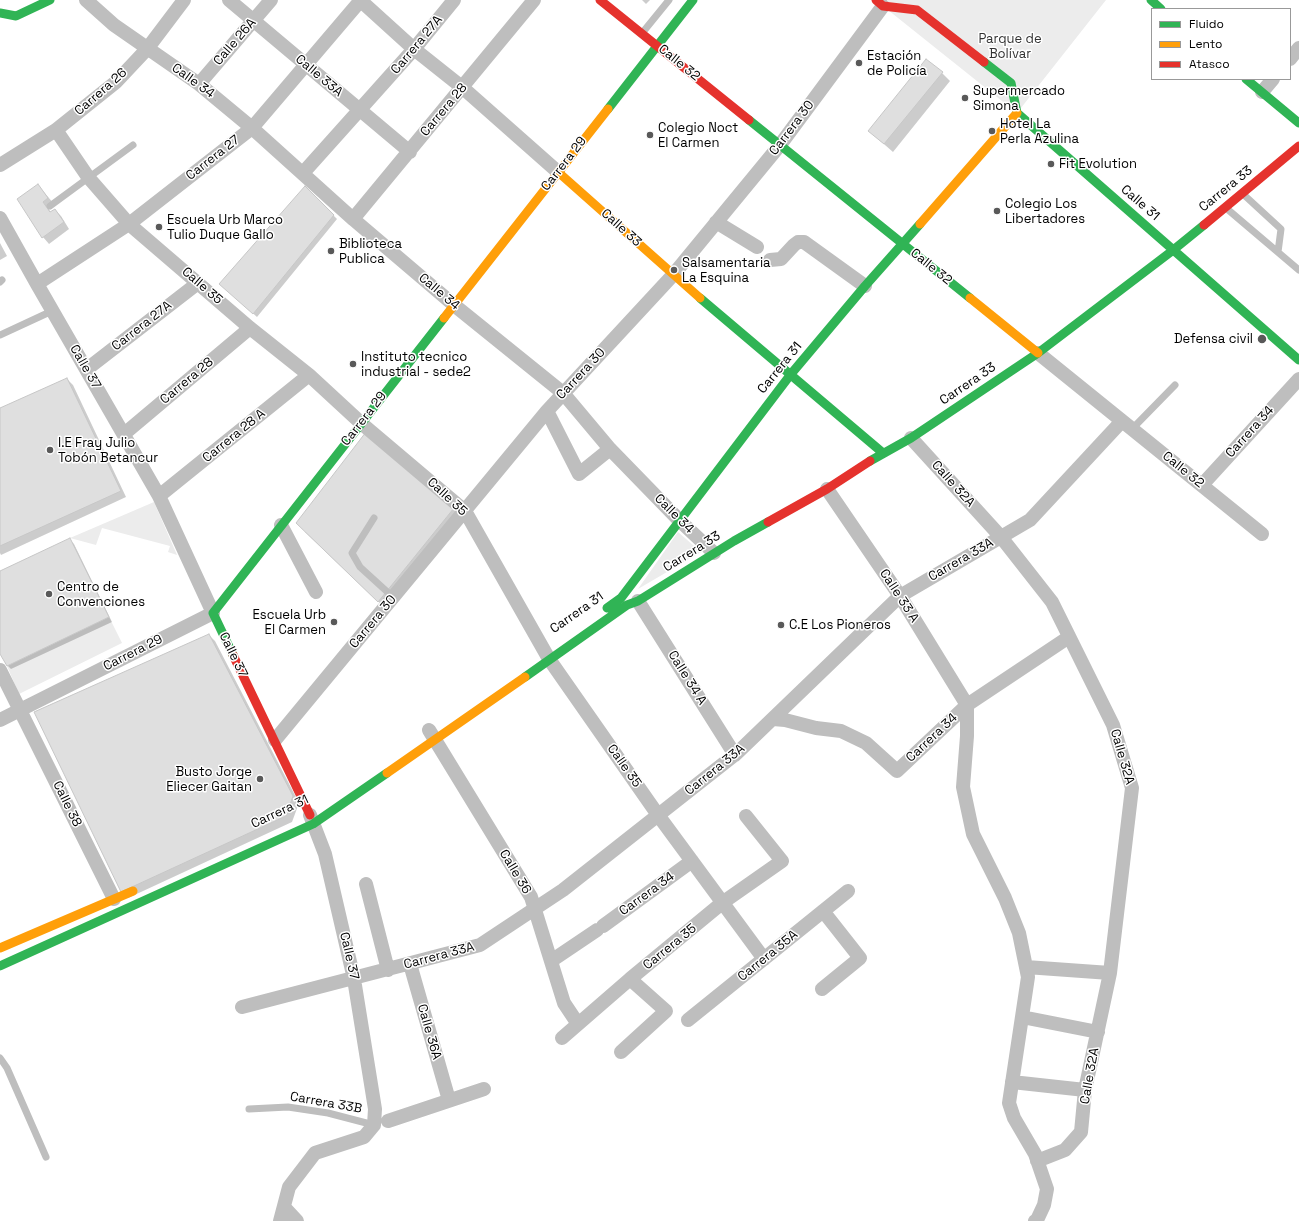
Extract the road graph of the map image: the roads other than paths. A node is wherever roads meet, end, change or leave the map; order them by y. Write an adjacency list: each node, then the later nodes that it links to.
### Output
1 (50, 0): 15 (main road)
2 (86, 0): 19 (street, Calle 34)
3 (184, 0): 19 (street, Carrera 26)
4 (229, 0): 16 (street, Calle 33A)
5 (361, 0): 21 (street, Calle 33); 23 (street, Carrera 27)
6 (454, 0): 21 (street, Carrera 27A)
7 (534, 0): 27 (street, Carrera 28)
8 (600, 0): 17 (main road, Calle 32)
9 (669, 0): 17 (lane)
10 (693, 0): 18 (main road, Carrera 29)
11 (1151, 0): 14 (main road)
12 (880, 3): 30 (main road); 35 (street, Carrera 30)
13 (268, 4): 16 (street, Calle 26A)
14 (1161, 8)
15 (0, 13)
16 (251, 24): 23 (street, Calle 33A); 26 (street, Calle 26A)
17 (642, 34): 18 (main road, Calle 32)
18 (657, 46): 35 (main road, Calle 32); 39 (main road, Carrera 29)
19 (147, 48): 26 (street, Calle 34); 33 (street, Carrera 26)
20 (1299, 48): 22 (street)
21 (414, 49): 27 (street, Calle 33); 29 (street, Carrera 27A)
22 (1291, 57)
23 (306, 65): 29 (street, Calle 33A); 32 (street, Carrera 27)
24 (1247, 80): 28 (main road)
25 (1272, 80): 28 (street)
26 (199, 84): 32 (street, Calle 34)
27 (463, 88): 37 (street, Carrera 28); 39 (street, Calle 33)
28 (1262, 92): 31 (main road)
29 (360, 110): 37 (street, Calle 33A); 40 (street, Carrera 27A)
30 (1017, 113): 49 (main road, Carrera 31); 51 (main road, Calle 31)
31 (1299, 123)
32 (252, 128): 40 (street, Calle 34); 48 (street, Carrera 27)
33 (56, 130): 38 (street, Carrera 26); 41 (street, Calle 35)
34 (133, 144): 41 (lane)
35 (780, 145): 47 (street, Carrera 30); 49 (main road, Calle 32)
36 (1299, 146): 42 (main road, Carrera 33)
37 (410, 152): 46 (street, Carrera 28)
38 (0, 165)
39 (558, 172): 55 (main road, Calle 33); 59 (main road, Carrera 29)
40 (303, 173): 46 (street, Calle 34)
41 (88, 177): 43 (lane); 48 (street, Calle 35)
42 (1242, 193): 44 (main road, Carrera 33); 52 (lane)
43 (50, 206)
44 (1225, 207): 51 (main road, Carrera 33); 52 (lane)
45 (0, 218): 57 (street, Calle 37)
46 (353, 219): 59 (street, Calle 34)
47 (716, 222): 50 (street); 55 (street, Carrera 30)
48 (129, 224): 56 (street, Calle 35); 57 (street, Carrera 27)
49 (902, 243): 58 (main road, Carrera 31); 63 (main road, Calle 32)
50 (757, 247)
51 (1173, 249): 63 (main road, Carrera 33); 64 (main road, Calle 31)
52 (1278, 252): 54 (lane)
53 (770, 260): 58 (street)
54 (1299, 270)
55 (673, 276): 66 (main road, Calle 33); 70 (street, Carrera 30)
56 (198, 283): 61 (street, Calle 35); 65 (street, Carrera 27A)
57 (36, 284): 60 (street, Calle 37)
58 (865, 286): 66 (main road, Carrera 31)
59 (454, 305): 70 (street, Calle 34); 72 (main road, Carrera 29)
60 (52, 311): 62 (lane); 65 (street, Calle 37)
61 (250, 328): 67 (street, Calle 35); 74 (street, Carrera 28)
62 (0, 335)
63 (1038, 353): 73 (street, Calle 32); 75 (main road, Carrera 33)
64 (1299, 360)
65 (87, 370): 74 (street, Calle 37)
66 (791, 374): 77 (main road, Calle 33); 83 (main road, Carrera 31)
67 (309, 375): 72 (street, Calle 35); 80 (street, Carrera 28 A)
68 (1299, 379): 78 (street, Carrera 34)
69 (1175, 385): 73 (lane, Carrera 33A)
70 (564, 393): 71 (street, Carrera 30); 76 (street, Calle 34)
71 (547, 411): 76 (street); 81 (street, Carrera 30)
72 (361, 423): 81 (street, Calle 35); 84 (main road, Carrera 29)
73 (1127, 425): 78 (street, Calle 32); 86 (street, Carrera 33A)
74 (124, 434): 80 (street, Calle 37)
75 (911, 438): 77 (main road, Carrera 33); 86 (street, Calle 32A)
76 (610, 449): 83 (street, Calle 34)
77 (883, 453): 79 (main road, Carrera 33)
78 (1202, 485): 85 (street, Calle 32)
79 (827, 489): 87 (main road, Carrera 33); 89 (street, Calle 33 A)
80 (159, 496): 93 (street, Calle 37)
81 (466, 511): 90 (street, Carrera 30); 95 (street, Calle 35)
82 (374, 518): 90 (lane)
83 (679, 520): 87 (street, Calle 34); 92 (main road, Carrera 31)
84 (281, 525): 88 (street); 93 (main road, Carrera 29)
85 (1262, 534)
86 (1001, 537): 89 (street, Carrera 33A); 94 (street, Calle 32A)
87 (714, 553): 91 (main road, Carrera 33)
88 (316, 592)
89 (900, 596): 97 (street, Calle 33 A); 100 (street, Carrera 33A)
90 (394, 598): 102 (street, Carrera 30)
91 (632, 603): 95 (main road, Carrera 31); 103 (street, Calle 34 A)
92 (602, 611)
93 (213, 613): 98 (street, Carrera 29); 102 (main road, Calle 37)
94 (1069, 636): 97 (street, Carrera 34); 122 (street, Calle 32A)
95 (546, 653): 101 (main road, Carrera 31); 104 (street, Calle 35)
96 (0, 670): 98 (street, Calle 38)
97 (968, 705): 100 (street, Carrera 34); 120 (street)
98 (21, 710): 99 (street, Carrera 29); 111 (street, Calle 38)
99 (0, 720)
100 (772, 720): 103 (street, Carrera 33A)
101 (430, 732): 106 (main road, Carrera 31); 113 (street, Calle 36)
102 (275, 740): 106 (main road, Calle 37)
103 (735, 755): 104 (street, Carrera 33A)
104 (658, 815): 107 (street, Calle 35); 113 (street, Carrera 33A)
105 (746, 816): 112 (street, Carrera 35)
106 (310, 817): 119 (main road, Carrera 31); 123 (street, Calle 37)
107 (692, 861): 112 (street, Calle 35); 117 (street, Carrera 34)
108 (366, 884): 121 (street)
109 (143, 887): 111 (main road)
110 (848, 891): 114 (street, Carrera 35A)
111 (114, 899): 115 (main road)
112 (722, 904): 116 (street, Calle 35); 124 (street, Carrera 35)
113 (534, 909): 117 (street, Calle 36); 118 (street, Carrera 33A)
114 (823, 911): 116 (street, Carrera 35A); 125 (street)
115 (0, 948)
116 (764, 959): 128 (street, Carrera 35A)
117 (551, 961): 129 (street, Calle 36)
118 (410, 964): 121 (street, Carrera 33A); 137 (street, Calle 36A)
119 (0, 966)
120 (1026, 967): 122 (street); 127 (street)
121 (388, 970): 123 (street, Carrera 33A)
122 (1110, 973): 130 (street, Calle 32A)
123 (354, 979): 126 (street, Carrera 33A); 140 (street, Calle 37)
124 (630, 980): 129 (street, Carrera 35); 132 (street)
125 (822, 989)
126 (242, 1007)
127 (1022, 1018): 130 (street); 134 (street)
128 (688, 1020)
129 (578, 1024): 131 (street, Carrera 35)
130 (1098, 1032): 136 (street, Calle 32A)
131 (562, 1038)
132 (621, 1052)
133 (0, 1058): 141 (lane)
134 (1012, 1082): 136 (street); 142 (street)
135 (484, 1088): 137 (street)
136 (1085, 1090): 142 (street, Calle 32A)
137 (449, 1100): 139 (street)
138 (250, 1109): 140 (lane, Carrera 33B)
139 (388, 1121)
140 (374, 1125): 143 (street)
141 (46, 1157)
142 (1037, 1161): 146 (street)
143 (284, 1207): 144 (street); 145 (street)
144 (280, 1221)
145 (297, 1221)
146 (1035, 1221)

